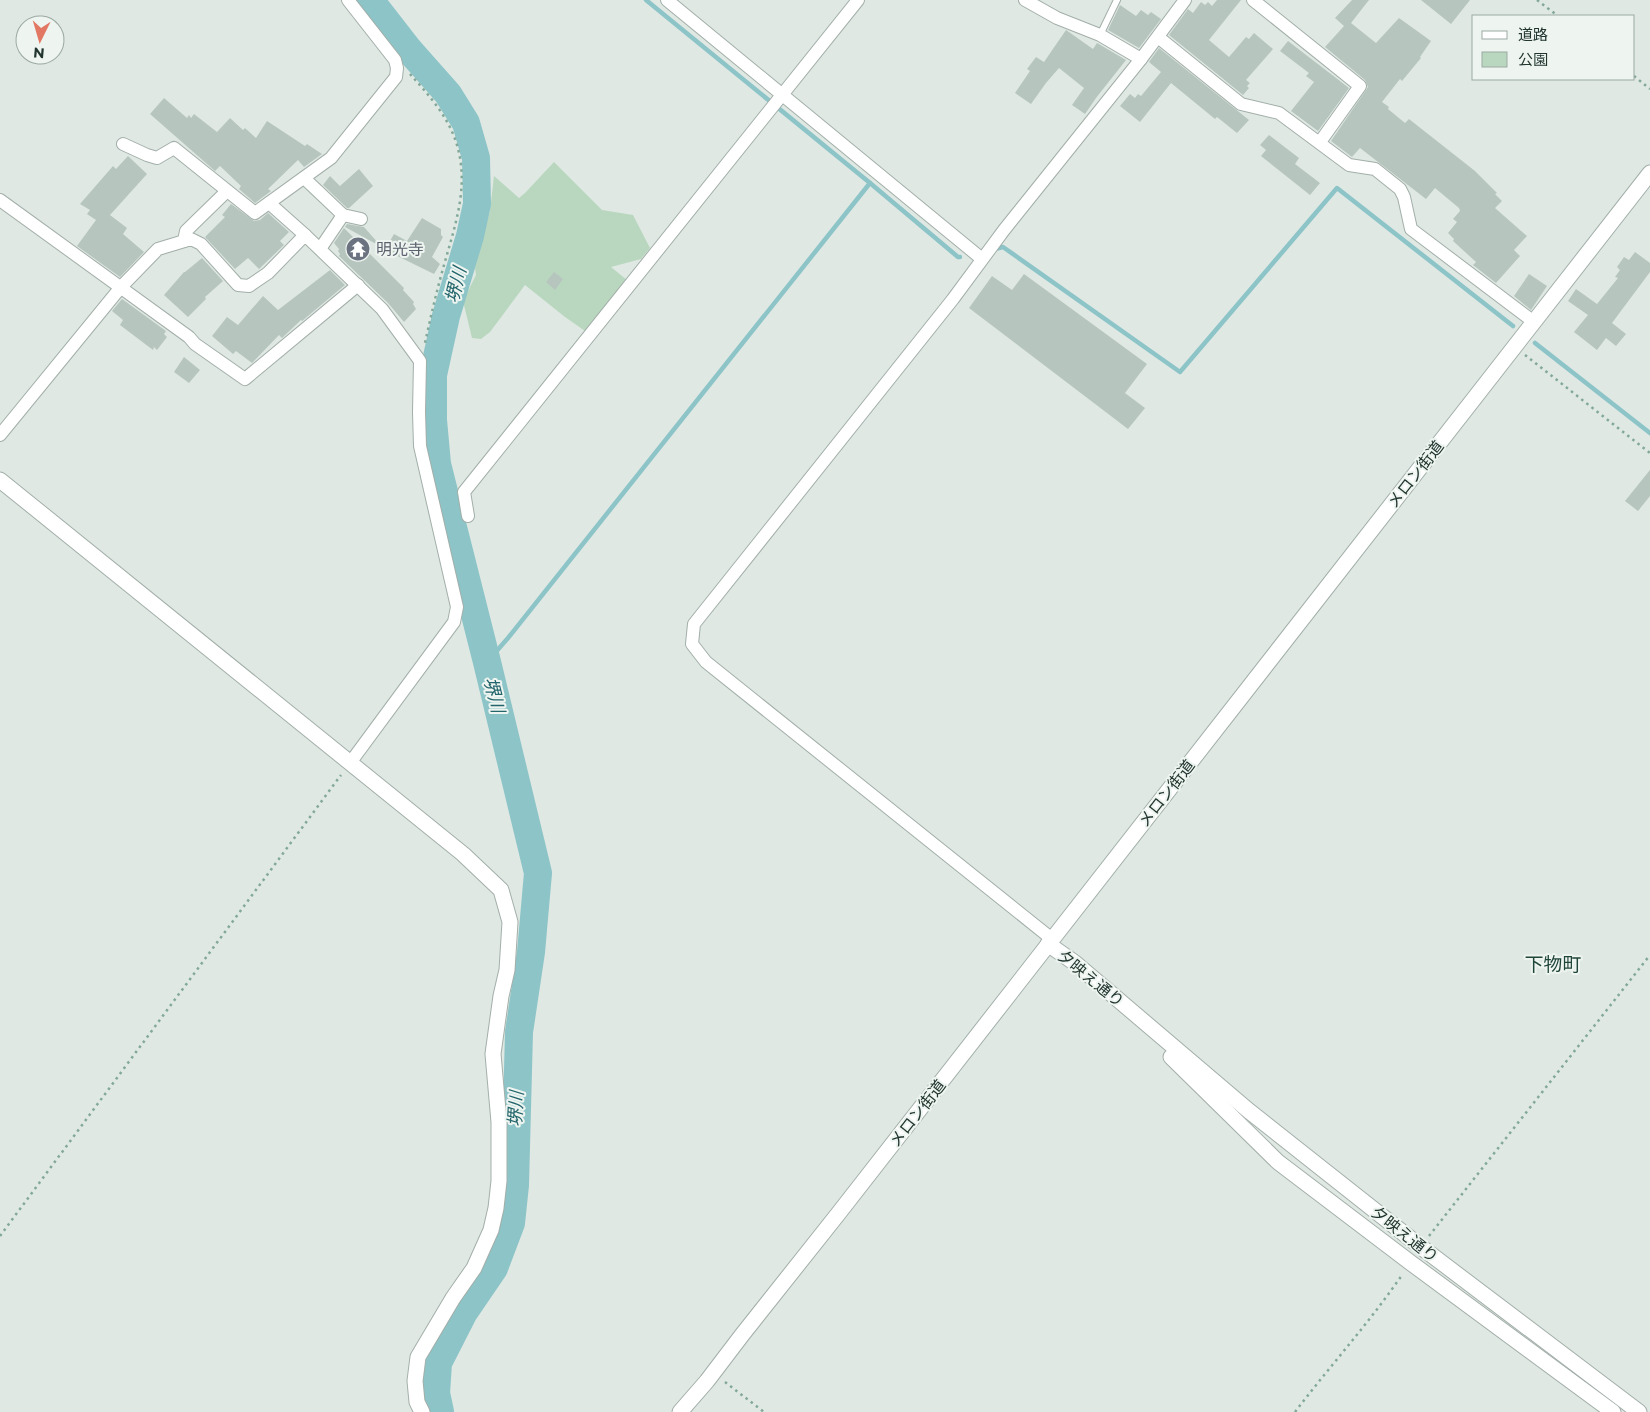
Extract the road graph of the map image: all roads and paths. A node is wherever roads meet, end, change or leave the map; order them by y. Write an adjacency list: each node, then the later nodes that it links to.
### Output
1 (348, 0): 13 (street)
2 (667, 0): 16 (street)
3 (858, 0): 16 (street)
4 (1025, 0): 10 (street)
5 (1117, 0): 10 (lane)
6 (1185, 0): 11 (street)
7 (1253, 0): 17 (street)
8 (1537, 0): 9 (path)
9 (1557, 15)
10 (1100, 35): 12 (street)
11 (1158, 37): 12 (street); 17 (street)
12 (1141, 59): 29 (street)
13 (397, 68): 20 (street); 34 (path)
14 (1635, 77): 15 (path)
15 (1650, 89)
16 (783, 94): 29 (street); 38 (street)
17 (1320, 142): 32 (street)
18 (122, 144): 21 (street)
19 (1650, 173): 32 (street, メロン街道)
20 (304, 178): 23 (street); 24 (street)
21 (227, 191): 23 (street); 27 (street)
22 (0, 200): 31 (street)
23 (268, 204): 26 (street)
24 (343, 214): 25 (street); 28 (street)
25 (361, 219)
26 (305, 235): 27 (street); 28 (street)
27 (184, 241): 31 (street)
28 (320, 249): 30 (street)
29 (982, 259): 40 (street)
30 (358, 285): 31 (street); 34 (street)
31 (121, 287): 35 (street)
32 (1534, 322): 33 (street, メロン街道)
33 (1514, 346): 36 (path); 40 (street, メロン街道)
34 (420, 361): 39 (street)
35 (0, 435)
36 (1650, 453)
37 (0, 480): 39 (street)
38 (468, 516)
39 (350, 763): 42 (path); 46 (street)
40 (1050, 942): 43 (street, 夕映え通り); 44 (street, 夕映え通り); 45 (street, メロン街道)
41 (1650, 955): 43 (path)
42 (0, 1236)
43 (1421, 1247): 51 (street, 夕映え通り)
44 (1411, 1263): 49 (path); 50 (street, 夕映え通り)
45 (714, 1373): 47 (street, メロン街道); 48 (path)
46 (422, 1412)
47 (680, 1412)
48 (764, 1412)
49 (1295, 1412)
50 (1613, 1412)
51 (1639, 1412)

